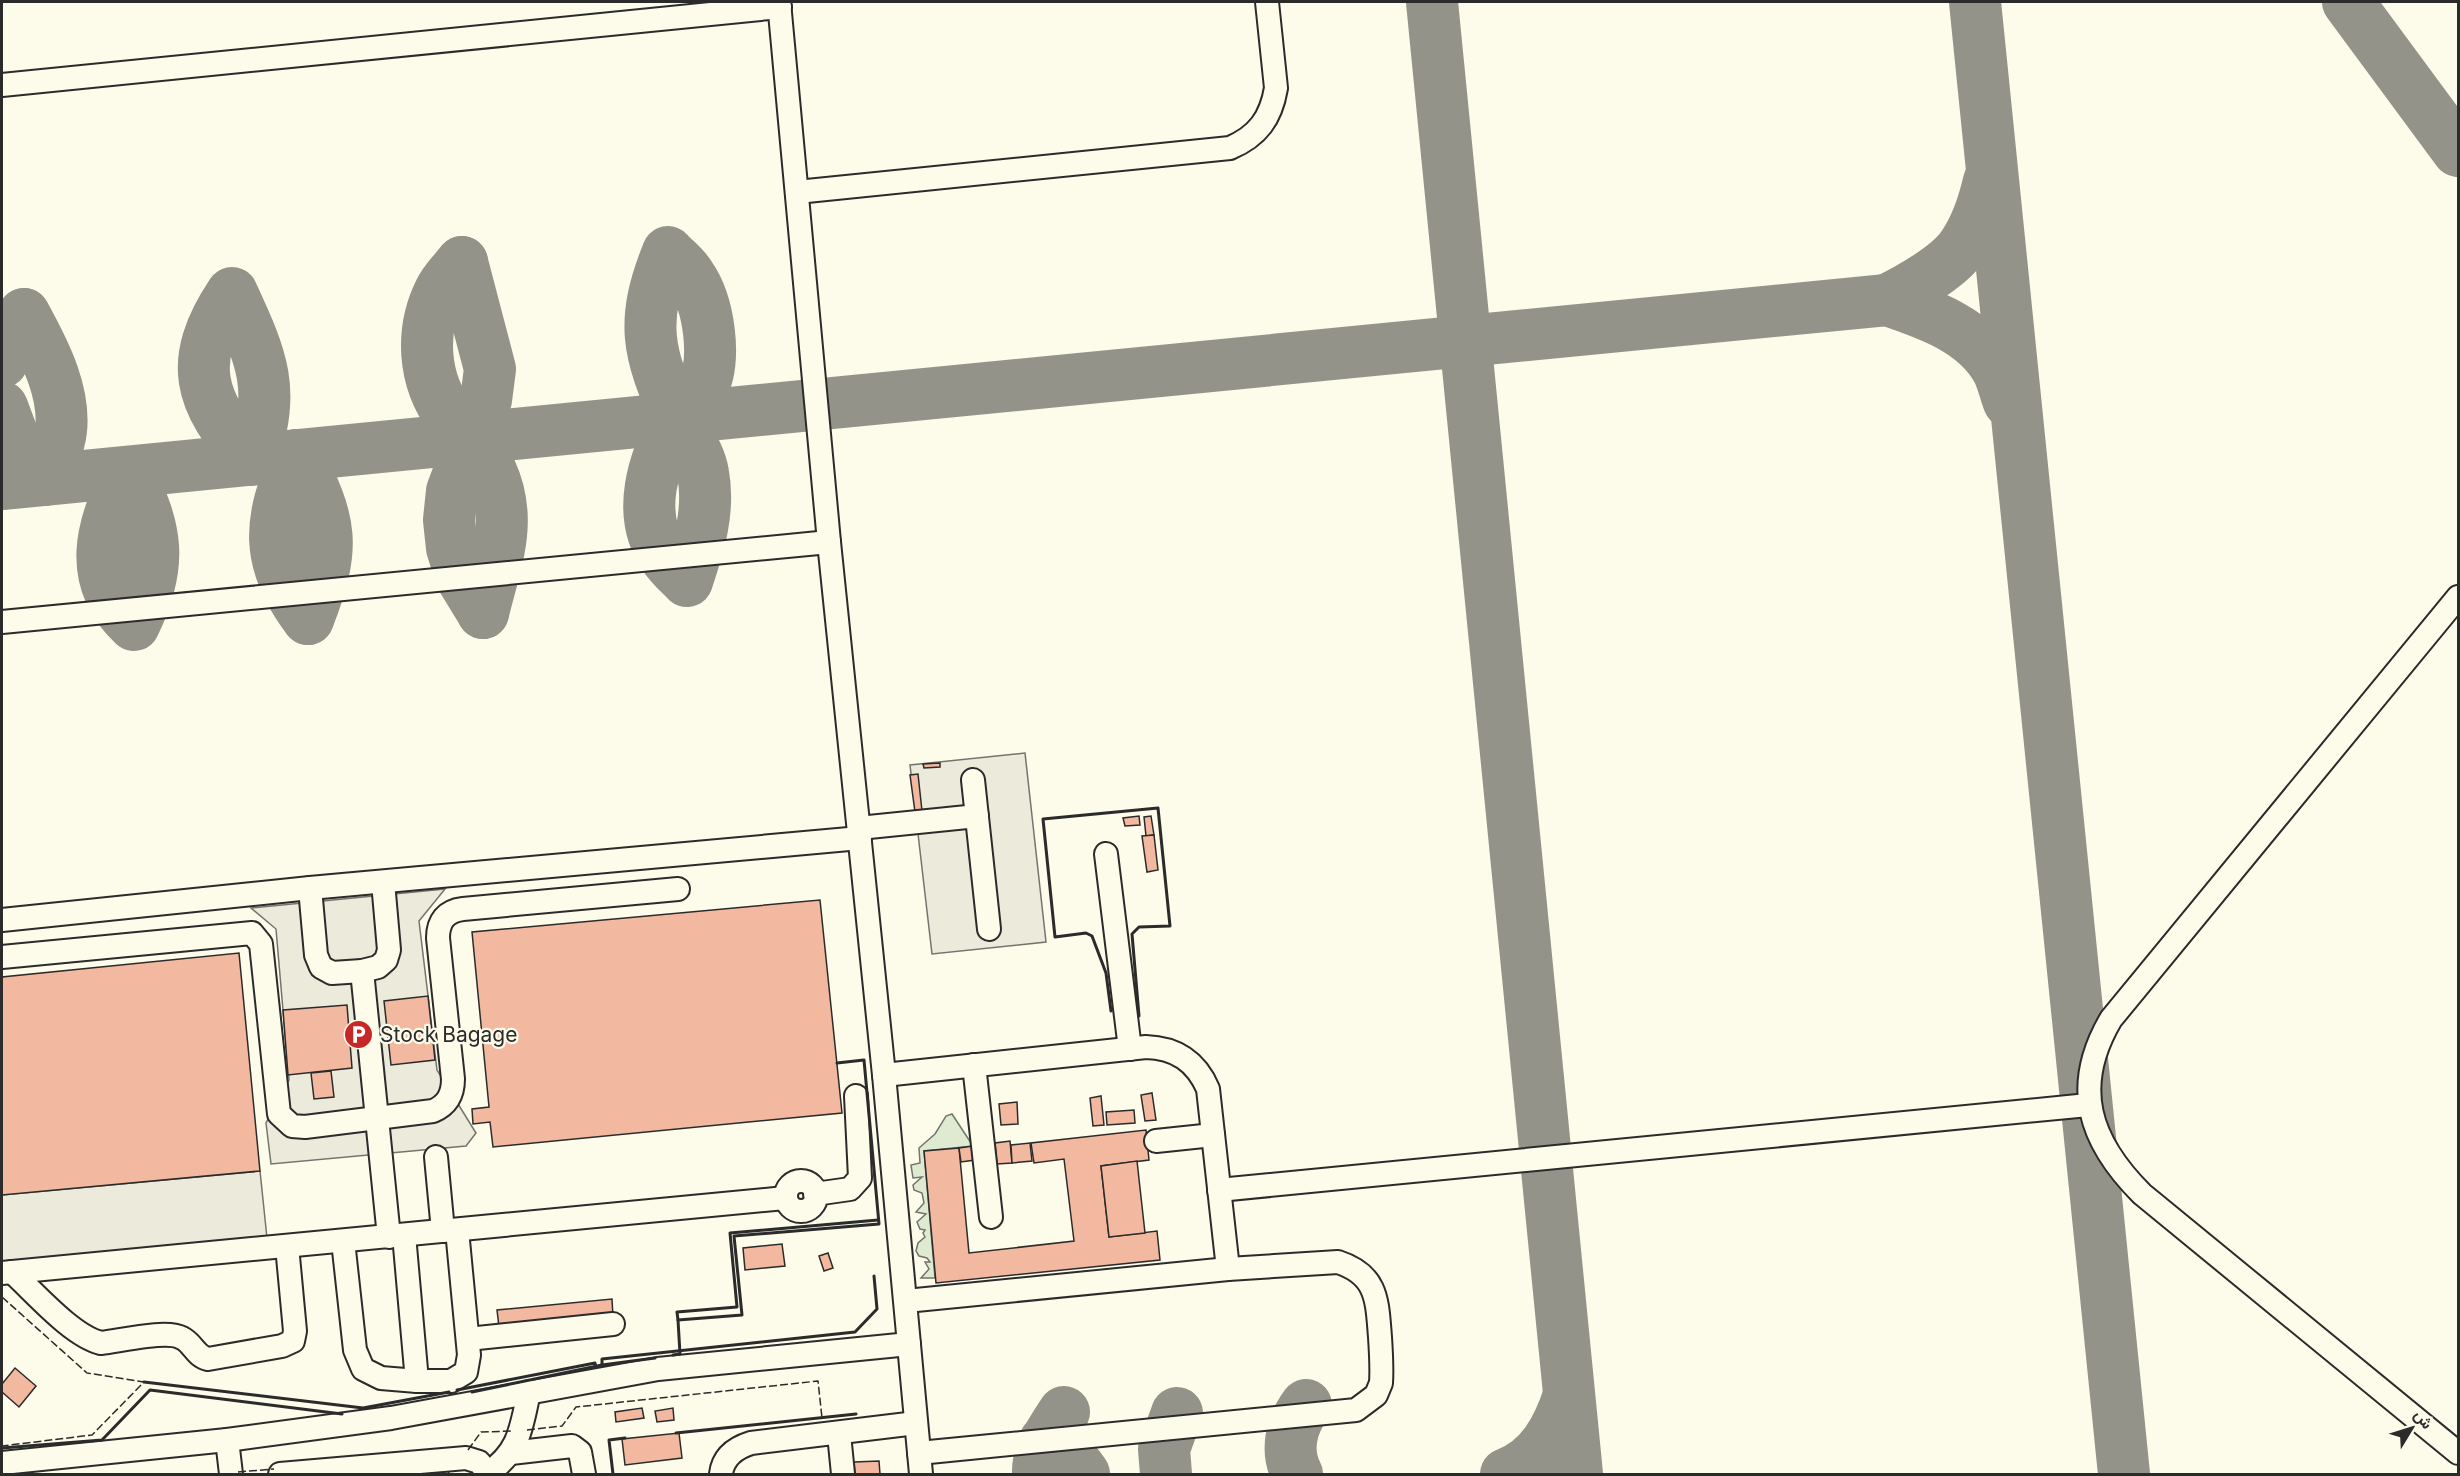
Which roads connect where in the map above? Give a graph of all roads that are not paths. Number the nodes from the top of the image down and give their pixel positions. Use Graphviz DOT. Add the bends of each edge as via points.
graph roads {
  1 [pos="1267,2"];
  2 [pos="780,4"];
  3 [pos="2,85"];
  4 [pos="797,192"];
  5 [pos="829,542"];
  6 [pos="2458,597"];
  7 [pos="2,622"];
  8 [pos="973,780"];
  9 [pos="977,816"];
  10 [pos="860,833"];
  11 [pos="1106,854"];
  12 [pos="383,882"];
  13 [pos="310,888"];
  14 [pos="678,889"];
  15 [pos="2,920"];
  16 [pos="989,929"];
  17 [pos="2,957"];
  18 [pos="362,971"];
  19 [pos="1130,1049"];
  20 [pos="974,1065"];
  21 [pos="884,1075"];
  22 [pos="856,1096"];
  23 [pos="2088,1105"];
  24 [pos="378,1118"];
  25 [pos="1213,1135"];
  26 [pos="1155,1141"];
  27 [pos="436,1156"];
  28 [pos="1219,1190"];
  29 [pos="991,1217"];
  30 [pos="450,1231"];
  31 [pos="397,1236"];
  32 [pos="344,1241"];
  33 [pos="287,1246"];
  34 [pos="1228,1269"];
  35 [pos="7,1273"];
  36 [pos="906,1301"];
  37 [pos="613,1324"];
  38 [pos="468,1339"];
  39 [pos="909,1344"];
  40 [pos="417,1381"];
  41 [pos="530,1392"];
  42 [pos="916,1423"];
  43 [pos="839,1434"];
  44 [pos="227,1440"];
  45 [pos="512,1453"];
  46 [pos="2458,1453"];
  47 [pos="2,1463"];
  48 [pos="920,1464"];
  49 [pos="231,1474"];
  50 [pos="280,1474"];
  51 [pos="488,1474"];
  52 [pos="584,1474"];
  53 [pos="721,1474"];
  54 [pos="843,1474"];
  1 -- 4 [label="lane" via="1274,101 1262,126 1230,148"];
  2 -- 3 [label="lane"];
  2 -- 4 [label="lane"];
  4 -- 5 [label="lane"];
  5 -- 7 [label="lane"];
  5 -- 10 [label="lane"];
  6 -- 23 [label="lane" via="2111,1019 2096,1048"];
  8 -- 9 [label="lane"];
  9 -- 10 [label="lane"];
  9 -- 16 [label="lane"];
  10 -- 12 [label="lane"];
  10 -- 21 [label="lane"];
  11 -- 19 [label="lane"];
  12 -- 13 [label="lane"];
  12 -- 18 [label="lane" via="388,955 378,968"];
  13 -- 15 [label="lane"];
  13 -- 18 [label="lane" via="316,955 321,967 332,973"];
  14 -- 24 [label="lane" via="463,909 447,915 441,921 438,938 453,1079 451,1095 433,1111"];
  17 -- 24 [label="lane" via="252,933 261,944 277,1108 282,1119 292,1126 305,1127"];
  18 -- 24 [label="lane"];
  19 -- 20 [label="lane"];
  19 -- 25 [label="lane" via="1172,1051 1195,1065 1208,1089"];
  20 -- 21 [label="lane"];
  20 -- 29 [label="lane"];
  21 -- 36 [label="lane"];
  22 -- 30 [label="lane" via="860,1178 849,1189 815,1194 812,1185 800,1181 789,1186 785,1198"];
  23 -- 28 [label="lane"];
  23 -- 46 [label="lane" via="2114,1163 2142,1194"];
  24 -- 31 [label="lane"];
  25 -- 26 [label="lane"];
  25 -- 28 [label="lane"];
  27 -- 30 [label="lane"];
  28 -- 34 [label="lane"];
  30 -- 31 [label="lane"];
  30 -- 38 [label="lane"];
  31 -- 32 [label="lane"];
  31 -- 40 [label="lane"];
  32 -- 33 [label="lane"];
  32 -- 40 [label="lane" via="357,1360 363,1369 381,1378"];
  33 -- 35 [label="lane"];
  33 -- 35 [label="lane" via="293,1341 208,1359 174,1335 93,1341"];
  34 -- 36 [label="lane"];
  34 -- 48 [label="lane" via="1338,1262 1365,1277 1377,1304 1382,1371 1376,1395 1350,1411"];
  36 -- 39 [label="lane"];
  37 -- 38 [label="lane"];
  38 -- 40 [label="lane" via="469,1364 459,1378"];
  39 -- 41 [label="lane" via="658,1369"];
  39 -- 42 [label="lane"];
  41 -- 44 [label="lane" via="391,1418"];
  41 -- 45 [label="lane"];
  42 -- 43 [label="lane"];
  42 -- 48 [label="lane"];
  43 -- 53 [label="lane" via="741,1446 725,1460"];
  43 -- 54 [label="lane"];
  44 -- 47 [label="lane"];
  44 -- 49 [label="lane"];
  45 -- 51 [label="lane"];
  45 -- 52 [label="lane" via="572,1446 580,1452"];
  50 -- 51 [label="lane" via="466,1458 478,1462"];
}
